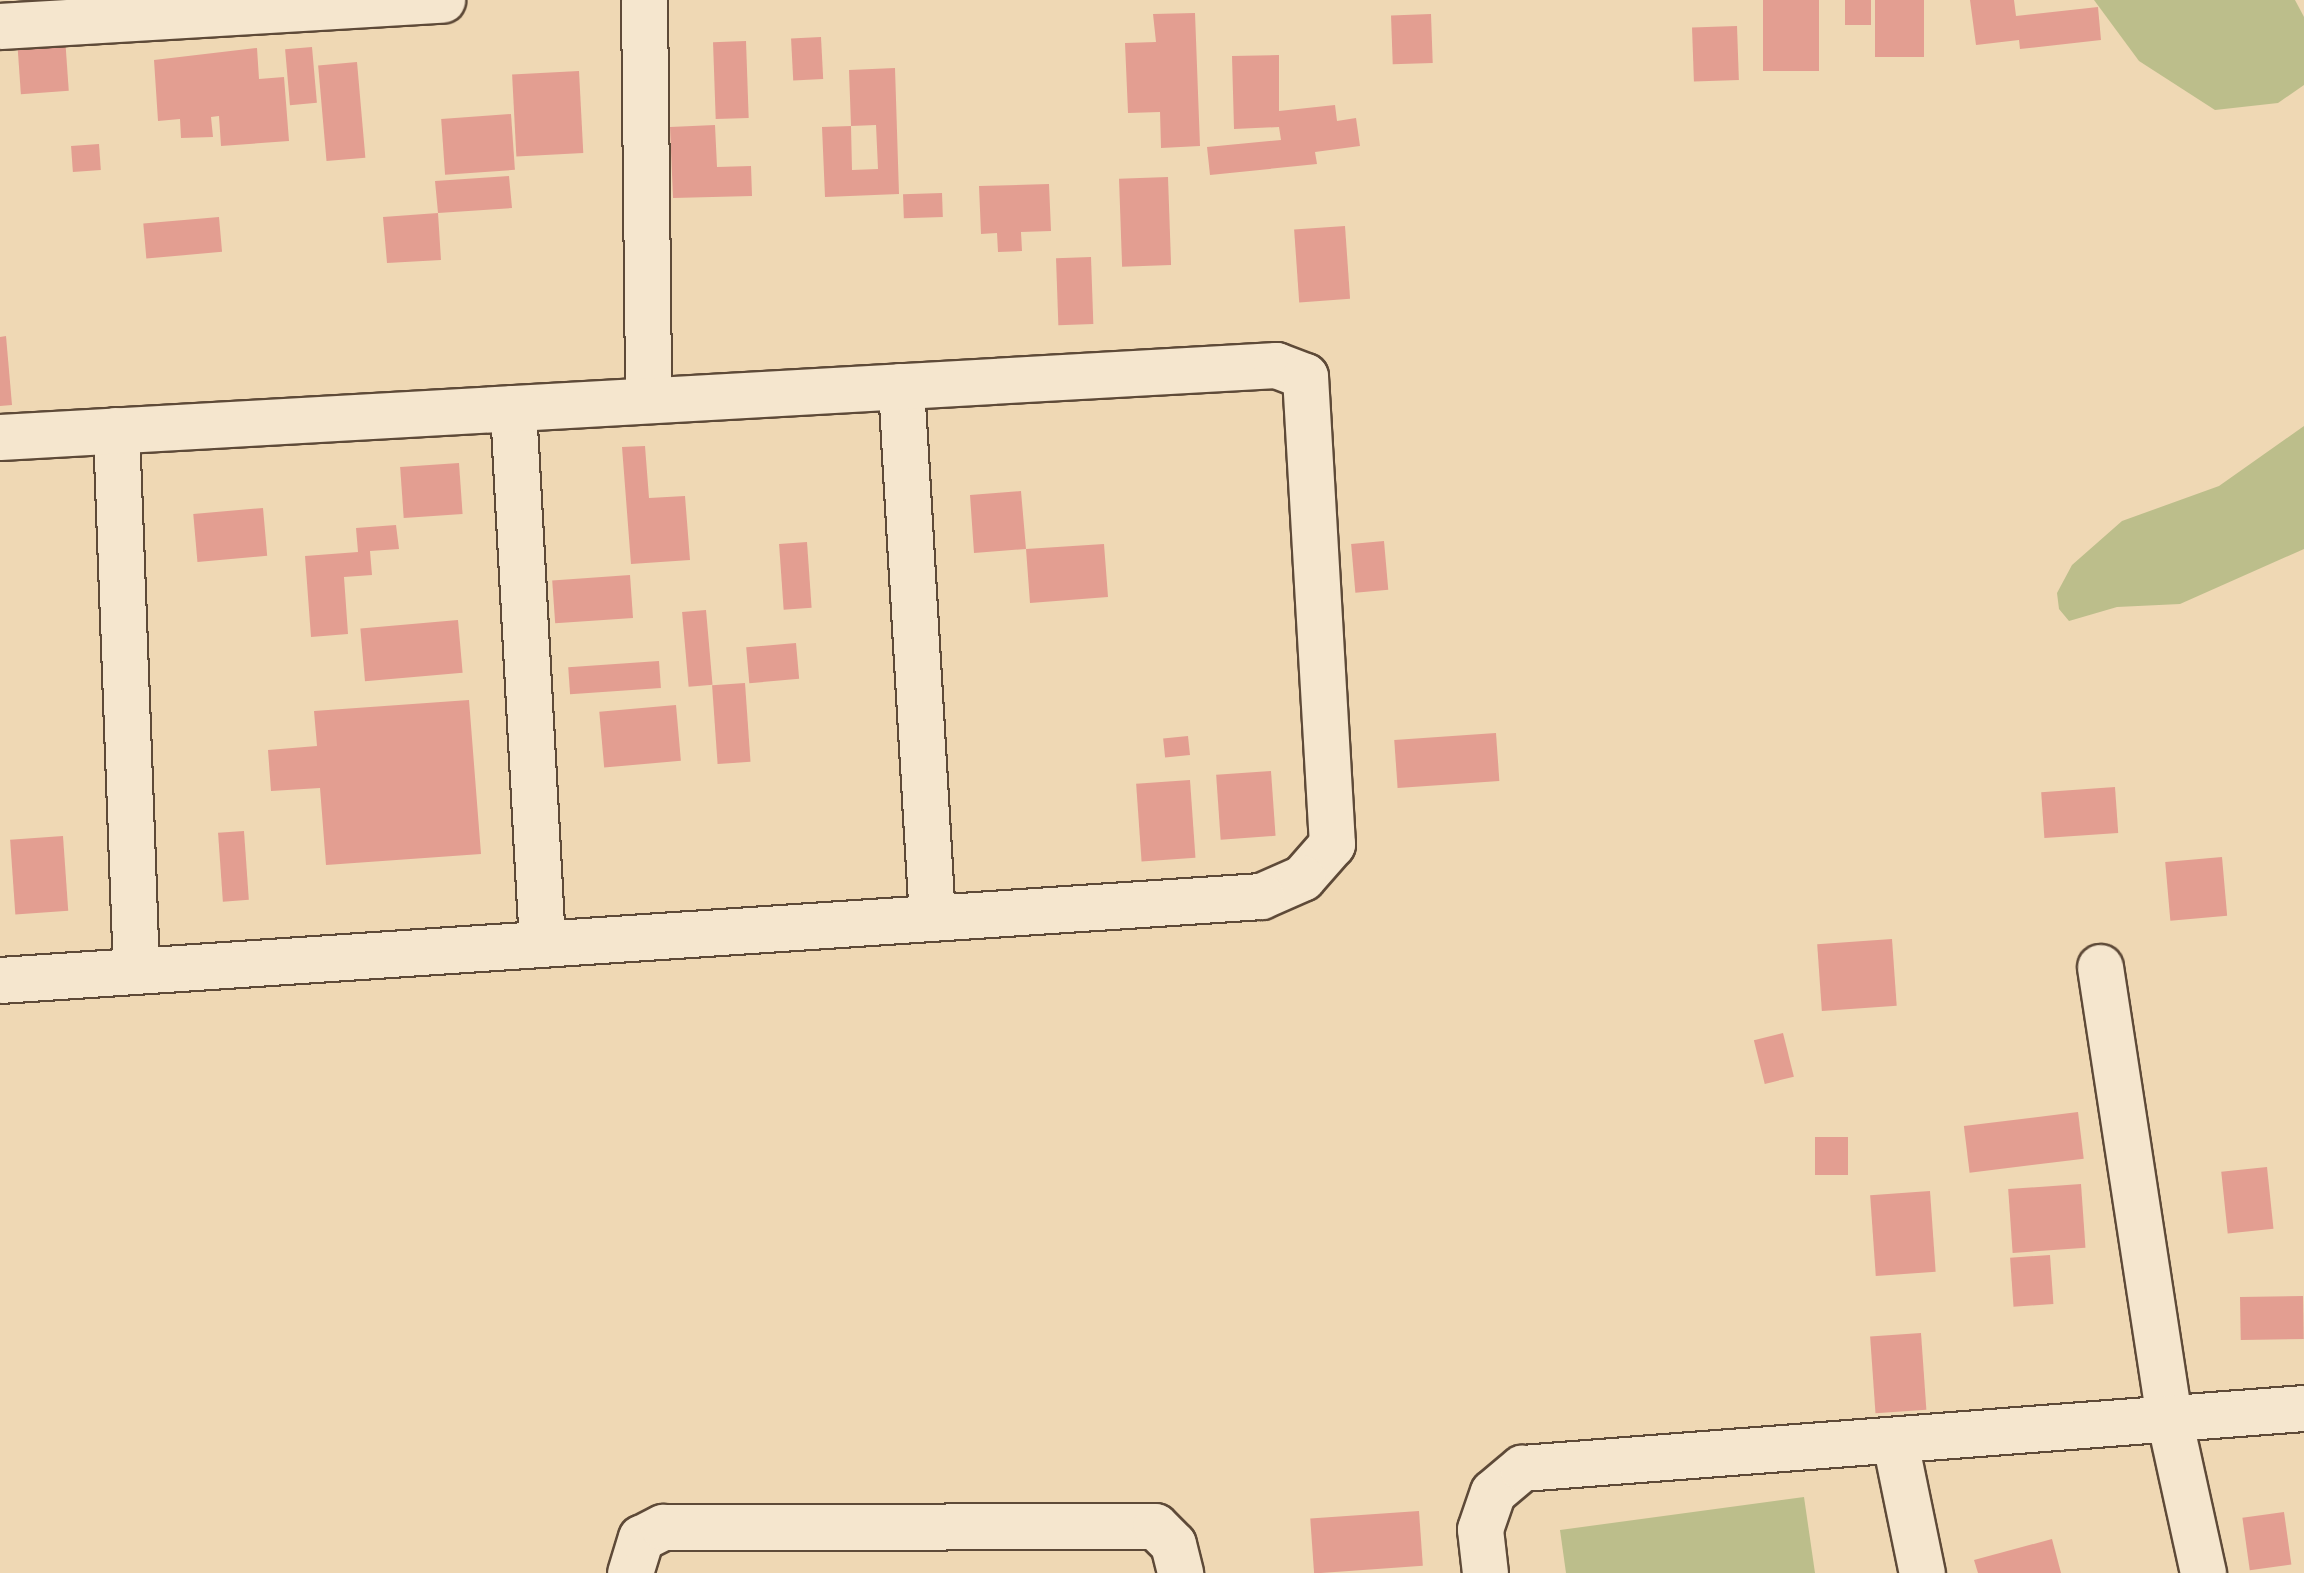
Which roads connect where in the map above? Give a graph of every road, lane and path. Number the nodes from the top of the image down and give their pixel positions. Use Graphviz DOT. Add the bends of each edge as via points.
graph roads {
  1 [pos="442,0"];
  2 [pos="644,0"];
  3 [pos="0,26"];
  4 [pos="901,386"];
  5 [pos="648,400"];
  6 [pos="514,408"];
  7 [pos="116,430"];
  8 [pos="0,437"];
  9 [pos="932,918"];
  10 [pos="542,944"];
  11 [pos="2100,967"];
  12 [pos="136,970"];
  13 [pos="0,980"];
  14 [pos="2304,1408"];
  15 [pos="2169,1418"];
  16 [pos="1896,1442"];
  17 [pos="630,1573"];
  18 [pos="1180,1573"];
  19 [pos="1485,1573"];
  20 [pos="1922,1573"];
  21 [pos="2203,1573"];
  1 -- 3 [label="street"];
  2 -- 5 [label="street"];
  4 -- 5 [label="street"];
  4 -- 9 [label="street"];
  4 -- 9 [label="street" via="1276,365 1305,376 1332,844 1302,878 1261,896"];
  5 -- 6 [label="street"];
  6 -- 7 [label="street"];
  6 -- 10 [label="street"];
  7 -- 8 [label="street"];
  7 -- 12 [label="street"];
  9 -- 10 [label="street"];
  10 -- 12 [label="street"];
  11 -- 15 [label="street"];
  12 -- 13 [label="street"];
  14 -- 15 [label="street"];
  15 -- 16 [label="street"];
  15 -- 21 [label="street"];
  16 -- 19 [label="street" via="1522,1468 1494,1492 1480,1529"];
  16 -- 20 [label="street"];
  17 -- 18 [label="street" via="642,1538 663,1527 1154,1526 1173,1544"];
}
